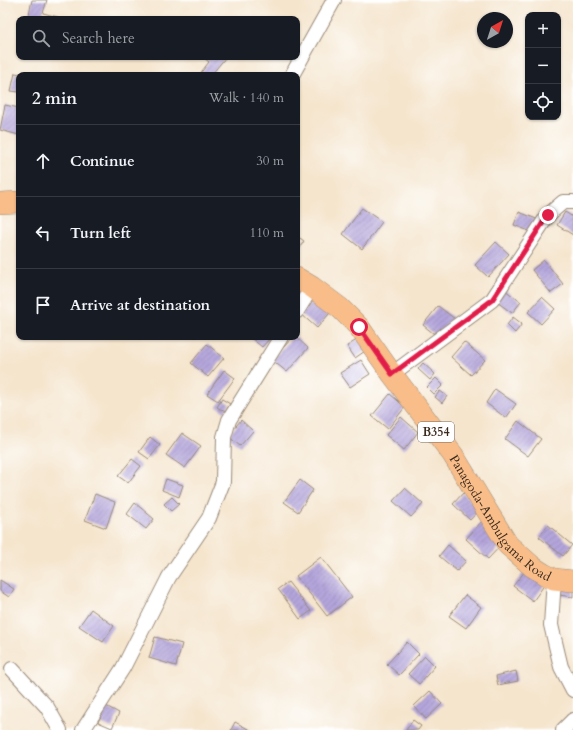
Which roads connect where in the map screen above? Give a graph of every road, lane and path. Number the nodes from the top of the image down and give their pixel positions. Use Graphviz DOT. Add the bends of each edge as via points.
graph roads {
  1 [pos="334,0"];
  2 [pos="294,72"];
  3 [pos="16,202"];
  4 [pos="573,202"];
  5 [pos="0,203"];
  6 [pos="304,282"];
  7 [pos="300,299"];
  8 [pos="279,340"];
  9 [pos="392,374"];
  10 [pos="564,580"];
  11 [pos="12,669"];
  12 [pos="573,690"];
  13 [pos="573,720"];
  14 [pos="60,730"];
  15 [pos="84,730"];
  16 [pos="563,730"];
  1 -- 2 [label="street"];
  3 -- 5 [label="main road"];
  4 -- 9 [label="street" via="563,202 548,215 492,300"];
  6 -- 7 [label="street"];
  6 -- 9 [label="main road, Panagoda-Ambulgama Road / B354" via="340,308 359,327"];
  8 -- 15 [label="street" via="230,420 224,437 223,482 209,518 168,577 123,668"];
  9 -- 10 [label="main road, Panagoda-Ambulgama Road / B354" via="453,455 508,545 533,567"];
  10 -- 12 [label="street" via="551,625 561,668"];
  11 -- 14 [label="street" via="47,707"];
  13 -- 16 [label="street"];
}
